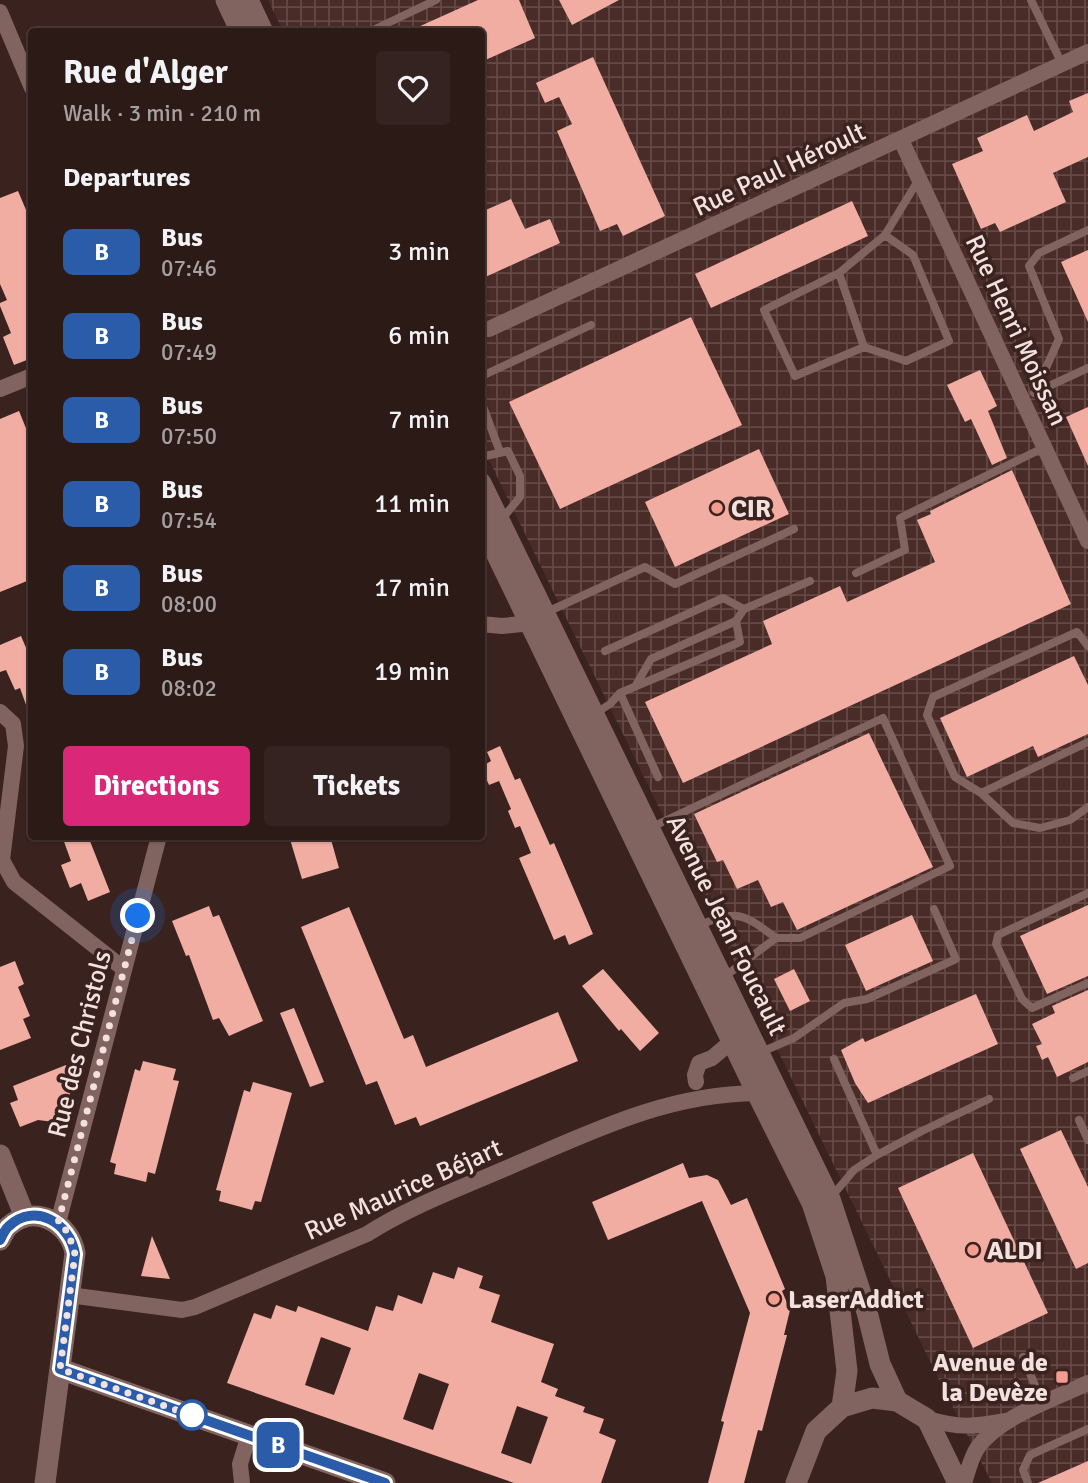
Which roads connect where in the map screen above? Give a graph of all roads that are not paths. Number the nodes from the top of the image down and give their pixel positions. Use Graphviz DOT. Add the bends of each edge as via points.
graph roads {
  1 [pos="226,0"];
  2 [pos="248,0"];
  3 [pos="436,0"];
  4 [pos="1031,0"];
  5 [pos="0,12"];
  6 [pos="239,28"];
  7 [pos="261,28"];
  8 [pos="377,28"];
  9 [pos="1088,52"];
  10 [pos="1062,64"];
  11 [pos="28,78"];
  12 [pos="901,140"];
  13 [pos="919,179"];
  14 [pos="1088,230"];
  15 [pos="885,235"];
  16 [pos="839,273"];
  17 [pos="591,325"];
  18 [pos="485,332"];
  19 [pos="864,347"];
  20 [pos="1088,368"];
  21 [pos="485,375"];
  22 [pos="28,378"];
  23 [pos="0,388"];
  24 [pos="1029,395"];
  25 [pos="485,412"];
  26 [pos="1045,447"];
  27 [pos="500,452"];
  28 [pos="485,456"];
  29 [pos="485,499"];
  30 [pos="1082,513"];
  31 [pos="491,522"];
  32 [pos="794,529"];
  33 [pos="1088,541"];
  34 [pos="856,573"];
  35 [pos="810,581"];
  36 [pos="744,609"];
  37 [pos="538,618"];
  38 [pos="736,621"];
  39 [pos="485,624"];
  40 [pos="1088,646"];
  41 [pos="605,651"];
  42 [pos="636,686"];
  43 [pos="620,693"];
  44 [pos="0,712"];
  45 [pos="593,715"];
  46 [pos="1088,742"];
  47 [pos="659,777"];
  48 [pos="981,793"];
  49 [pos="1088,807"];
  50 [pos="648,829"];
  51 [pos="158,840"];
  52 [pos="1088,892"];
  53 [pos="934,909"];
  54 [pos="696,926"];
  55 [pos="776,938"];
  56 [pos="124,969"];
  57 [pos="722,979"];
  58 [pos="1088,983"];
  59 [pos="732,1041"];
  60 [pos="758,1054"];
  61 [pos="834,1059"];
  62 [pos="1088,1071"];
  63 [pos="1073,1078"];
  64 [pos="696,1082"];
  65 [pos="757,1093"];
  66 [pos="989,1099"];
  67 [pos="1079,1120"];
  68 [pos="1088,1140"];
  69 [pos="0,1155"];
  70 [pos="877,1155"];
  71 [pos="830,1199"];
  72 [pos="25,1217"];
  73 [pos="58,1223"];
  74 [pos="0,1240"];
  75 [pos="69,1295"];
  76 [pos="1023,1357"];
  77 [pos="60,1369"];
  78 [pos="1088,1383"];
  79 [pos="897,1401"];
  80 [pos="1043,1404"];
  81 [pos="842,1407"];
  82 [pos="927,1419"];
  83 [pos="1008,1421"];
  84 [pos="1088,1429"];
  85 [pos="249,1435"];
  86 [pos="45,1483"];
  87 [pos="242,1483"];
  88 [pos="385,1483"];
  89 [pos="796,1483"];
  90 [pos="958,1483"];
  91 [pos="964,1483"];
  92 [pos="1028,1483"];
  1 -- 6 [label="main road"];
  2 -- 7 [label="main road"];
  3 -- 8 [label="lane"];
  4 -- 10 [label="lane"];
  5 -- 11 [label="street"];
  9 -- 10 [label="street, Rue Paul Héroult"];
  10 -- 12 [label="street, Rue Paul Héroult"];
  12 -- 13 [label="street, Rue Henri Moissan"];
  12 -- 18 [label="street, Rue Paul Héroult"];
  13 -- 15 [label="lane"];
  13 -- 24 [label="street, Rue Henri Moissan"];
  14 -- 24 [label="lane" via="1039,253 1029,266 1059,339"];
  15 -- 16 [label="lane"];
  15 -- 19 [label="lane" via="913,255 949,341 905,360"];
  16 -- 19 [label="lane"];
  16 -- 19 [label="lane" via="764,310 794,376"];
  17 -- 21 [label="lane"];
  20 -- 24 [label="lane"];
  22 -- 23 [label="street"];
  24 -- 26 [label="street, Rue Henri Moissan"];
  25 -- 27 [label="lane"];
  26 -- 30 [label="street, Rue Henri Moissan"];
  26 -- 34 [label="lane" via="900,518 905,550"];
  27 -- 28 [label="lane"];
  27 -- 31 [label="lane" via="508,451 520,476 520,497"];
  29 -- 31 [label="main road, Avenue Jean Foucault"];
  30 -- 33 [label="street, Rue Henri Moissan"];
  31 -- 37 [label="main road, Avenue Jean Foucault"];
  32 -- 37 [label="lane" via="675,584 645,567"];
  35 -- 36 [label="lane"];
  36 -- 38 [label="lane"];
  36 -- 41 [label="lane" via="723,598"];
  37 -- 39 [label="street" via="502,626"];
  37 -- 45 [label="main road, Avenue Jean Foucault"];
  37 -- 59 [label="main road, Avenue Jean Foucault"];
  38 -- 42 [label="lane" via="651,659"];
  38 -- 42 [label="lane" via="740,642"];
  40 -- 48 [label="lane" via="1077,632 933,697 927,715 956,777"];
  42 -- 43 [label="lane"];
  43 -- 45 [label="lane"];
  43 -- 47 [label="lane"];
  44 -- 56 [label="street" via="13,724 16,746 2,860 6,871"];
  45 -- 50 [label="main road, Avenue Jean Foucault"];
  46 -- 48 [label="lane"];
  48 -- 49 [label="lane" via="1013,823 1040,828 1070,820"];
  50 -- 54 [label="main road, Avenue Jean Foucault"];
  50 -- 55 [label="lane" via="883,718 950,866 800,938"];
  51 -- 56 [label="street, Rue des Christols"];
  52 -- 58 [label="lane" via="998,935 996,944 1022,999 1032,1008"];
  53 -- 60 [label="lane" via="956,959 867,999 844,1003 794,1038"];
  54 -- 55 [label="lane" via="726,915 750,918"];
  54 -- 57 [label="main road, Avenue Jean Foucault"];
  55 -- 57 [label="lane"];
  56 -- 73 [label="street, Rue des Christols"];
  57 -- 60 [label="main road, Avenue Jean Foucault"];
  59 -- 64 [label="street" via="699,1063"];
  59 -- 65 [label="main road, Avenue Jean Foucault"];
  60 -- 71 [label="main road, Avenue Jean Foucault"];
  61 -- 70 [label="lane"];
  62 -- 63 [label="lane"];
  65 -- 75 [label="street, Rue Maurice Béjart" via="705,1096 646,1110 195,1307 182,1310"];
  65 -- 81 [label="main road, Avenue Jean Foucault" via="812,1203 836,1276 847,1371"];
  66 -- 70 [label="lane"];
  67 -- 68 [label="lane"];
  69 -- 72 [label="main road"];
  70 -- 71 [label="lane" via="854,1170"];
  71 -- 79 [label="main road, Avenue Jean Foucault" via="880,1364"];
  72 -- 73 [label="main road" via="43,1216"];
  72 -- 74 [label="main road" via="8,1226"];
  73 -- 75 [label="main road" via="68,1232 75,1254"];
  75 -- 77 [label="main road"];
  76 -- 80 [label="lane"];
  77 -- 85 [label="main road"];
  77 -- 86 [label="main road"];
  78 -- 80 [label="street"];
  79 -- 81 [label="main road" via="872,1398"];
  79 -- 82 [label="main road"];
  80 -- 83 [label="street"];
  81 -- 89 [label="main road" via="816,1431"];
  82 -- 83 [label="street" via="971,1427"];
  82 -- 90 [label="main road"];
  83 -- 91 [label="street" via="979,1445"];
  84 -- 92 [label="lane" via="1030,1455 1023,1470"];
  85 -- 87 [label="street" via="240,1464"];
  85 -- 88 [label="main road"];
}
